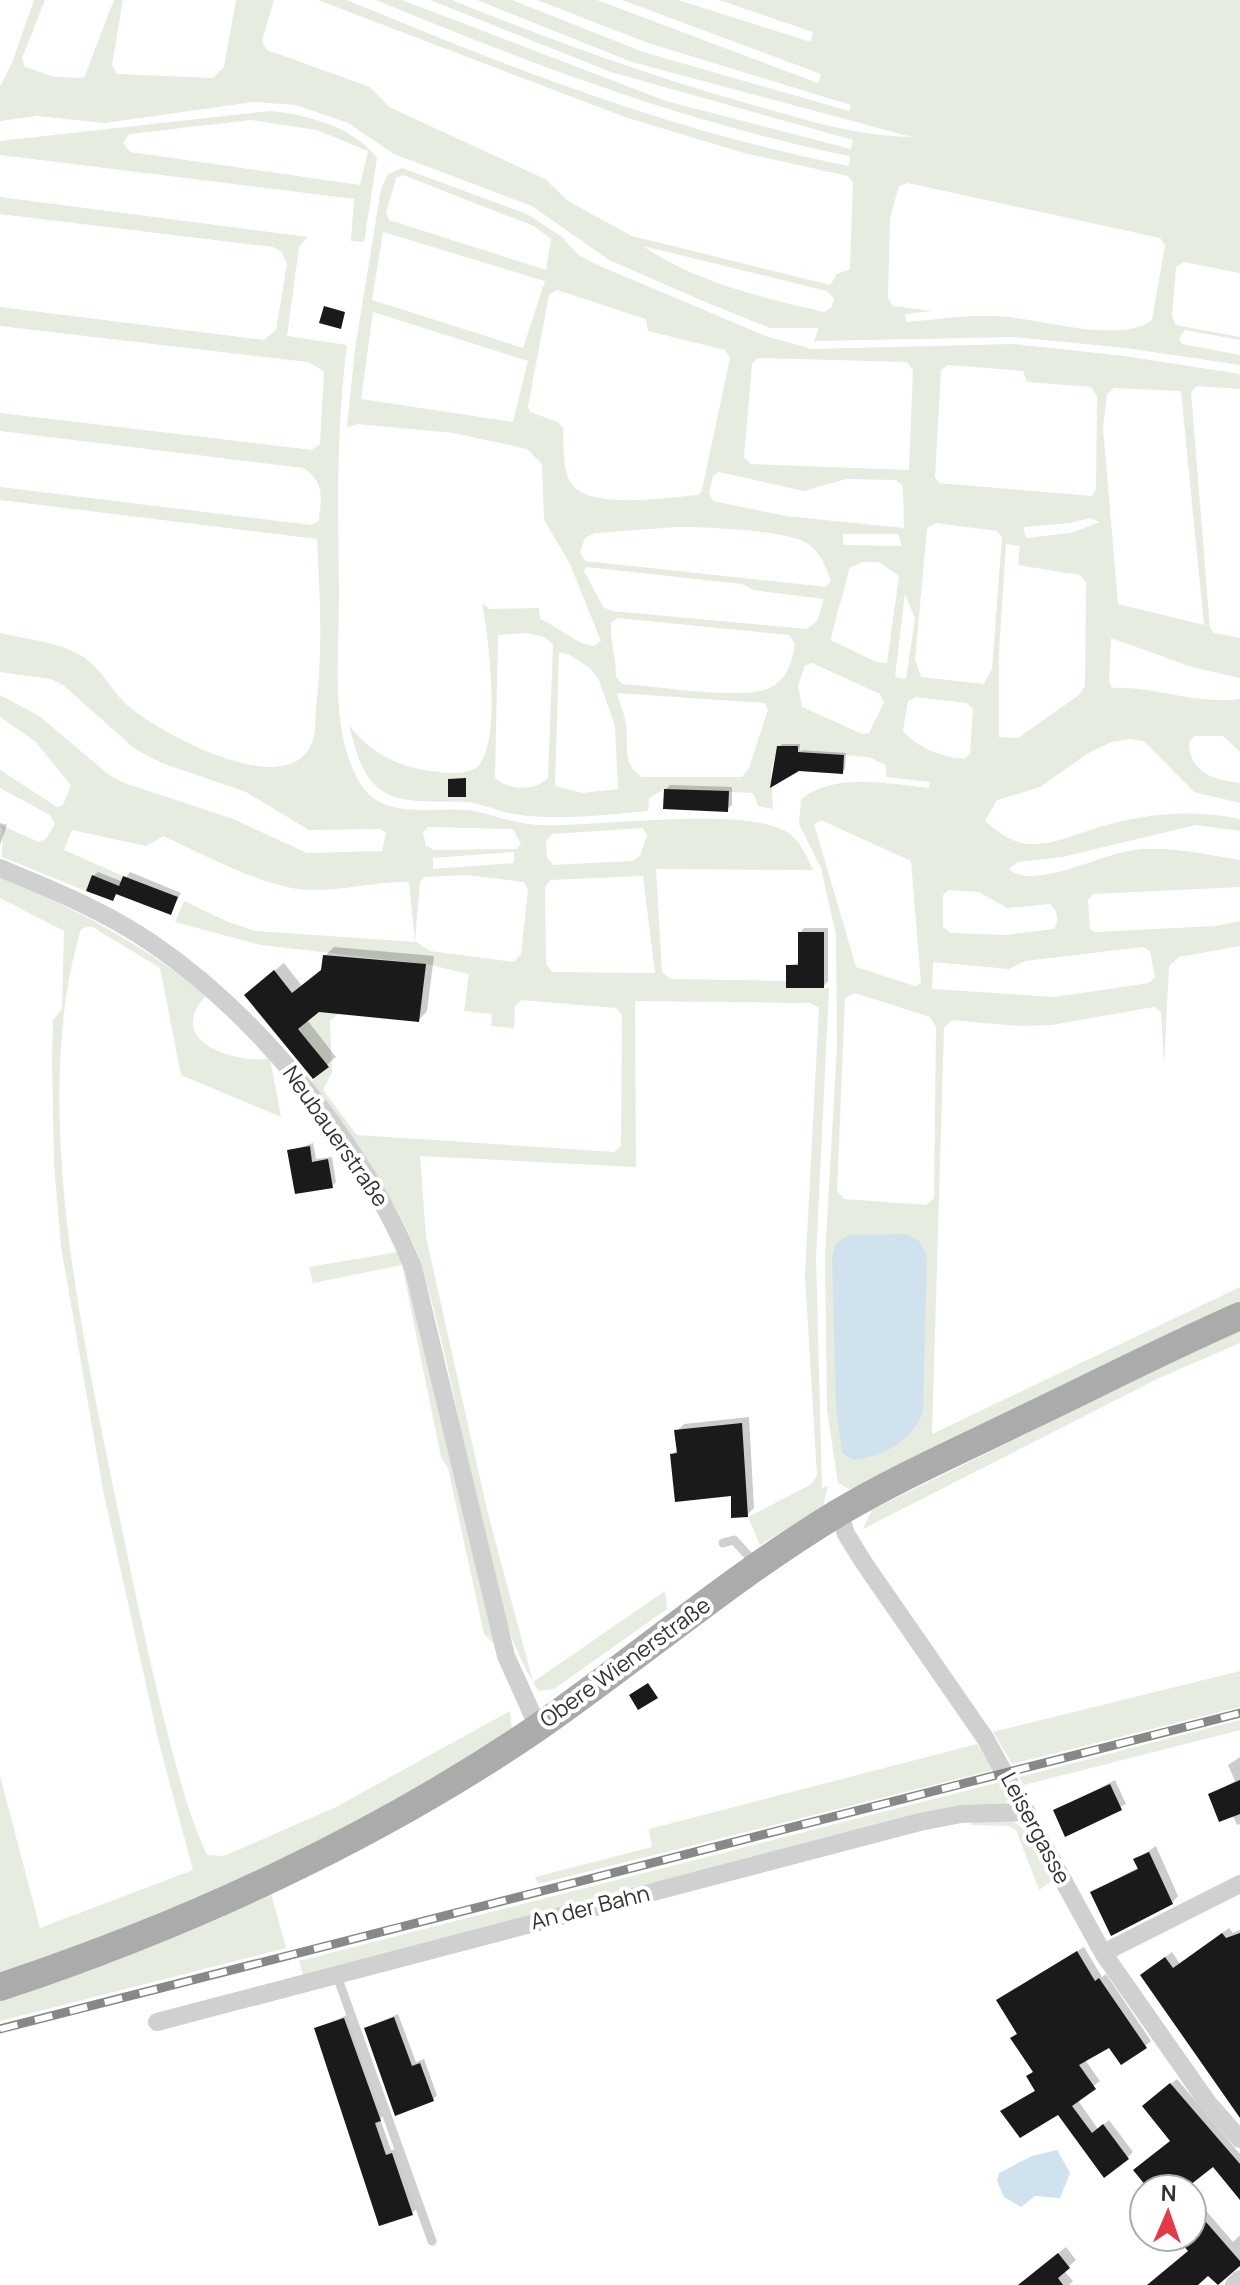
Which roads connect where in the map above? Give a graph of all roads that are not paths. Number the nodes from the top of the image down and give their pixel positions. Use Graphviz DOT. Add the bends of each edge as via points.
graph roads {
  1 [pos="0,868"];
  2 [pos="1240,1316"];
  3 [pos="839,1512"];
  4 [pos="723,1543"];
  5 [pos="757,1566"];
  6 [pos="538,1727"];
  7 [pos="1027,1812"];
  8 [pos="1240,1884"];
  9 [pos="1103,1953"];
  10 [pos="337,1976"];
  11 [pos="0,1987"];
  12 [pos="157,2022"];
  13 [pos="1240,2139"];
  14 [pos="432,2241"];
  15 [pos="1240,2279"];
  16 [pos="1234,2285"];
  1 -- 6 [label="street, Neubauerstraße" via="87,905 152,943 213,989 278,1055 367,1175 393,1218 413,1267 506,1656"];
  2 -- 3 [label="main road, Obere Wienerstraße"];
  3 -- 5 [label="main road, Obere Wienerstraße"];
  3 -- 7 [label="street, Leisergasse" via="864,1563 985,1738"];
  4 -- 5 [label="lane" via="734,1540"];
  5 -- 6 [label="main road, Obere Wienerstraße"];
  6 -- 11 [label="main road, Obere Wienerstraße" via="416,1802 264,1881"];
  7 -- 9 [label="street, Leisergasse"];
  7 -- 10 [label="street, An der Bahn" via="961,1814 920,1822"];
  8 -- 9 [label="street"];
  9 -- 13 [label="street, Leisergasse" via="1208,2103"];
  10 -- 12 [label="street, An der Bahn"];
  10 -- 14 [label="lane"];
  15 -- 16 [label="street"];
}
